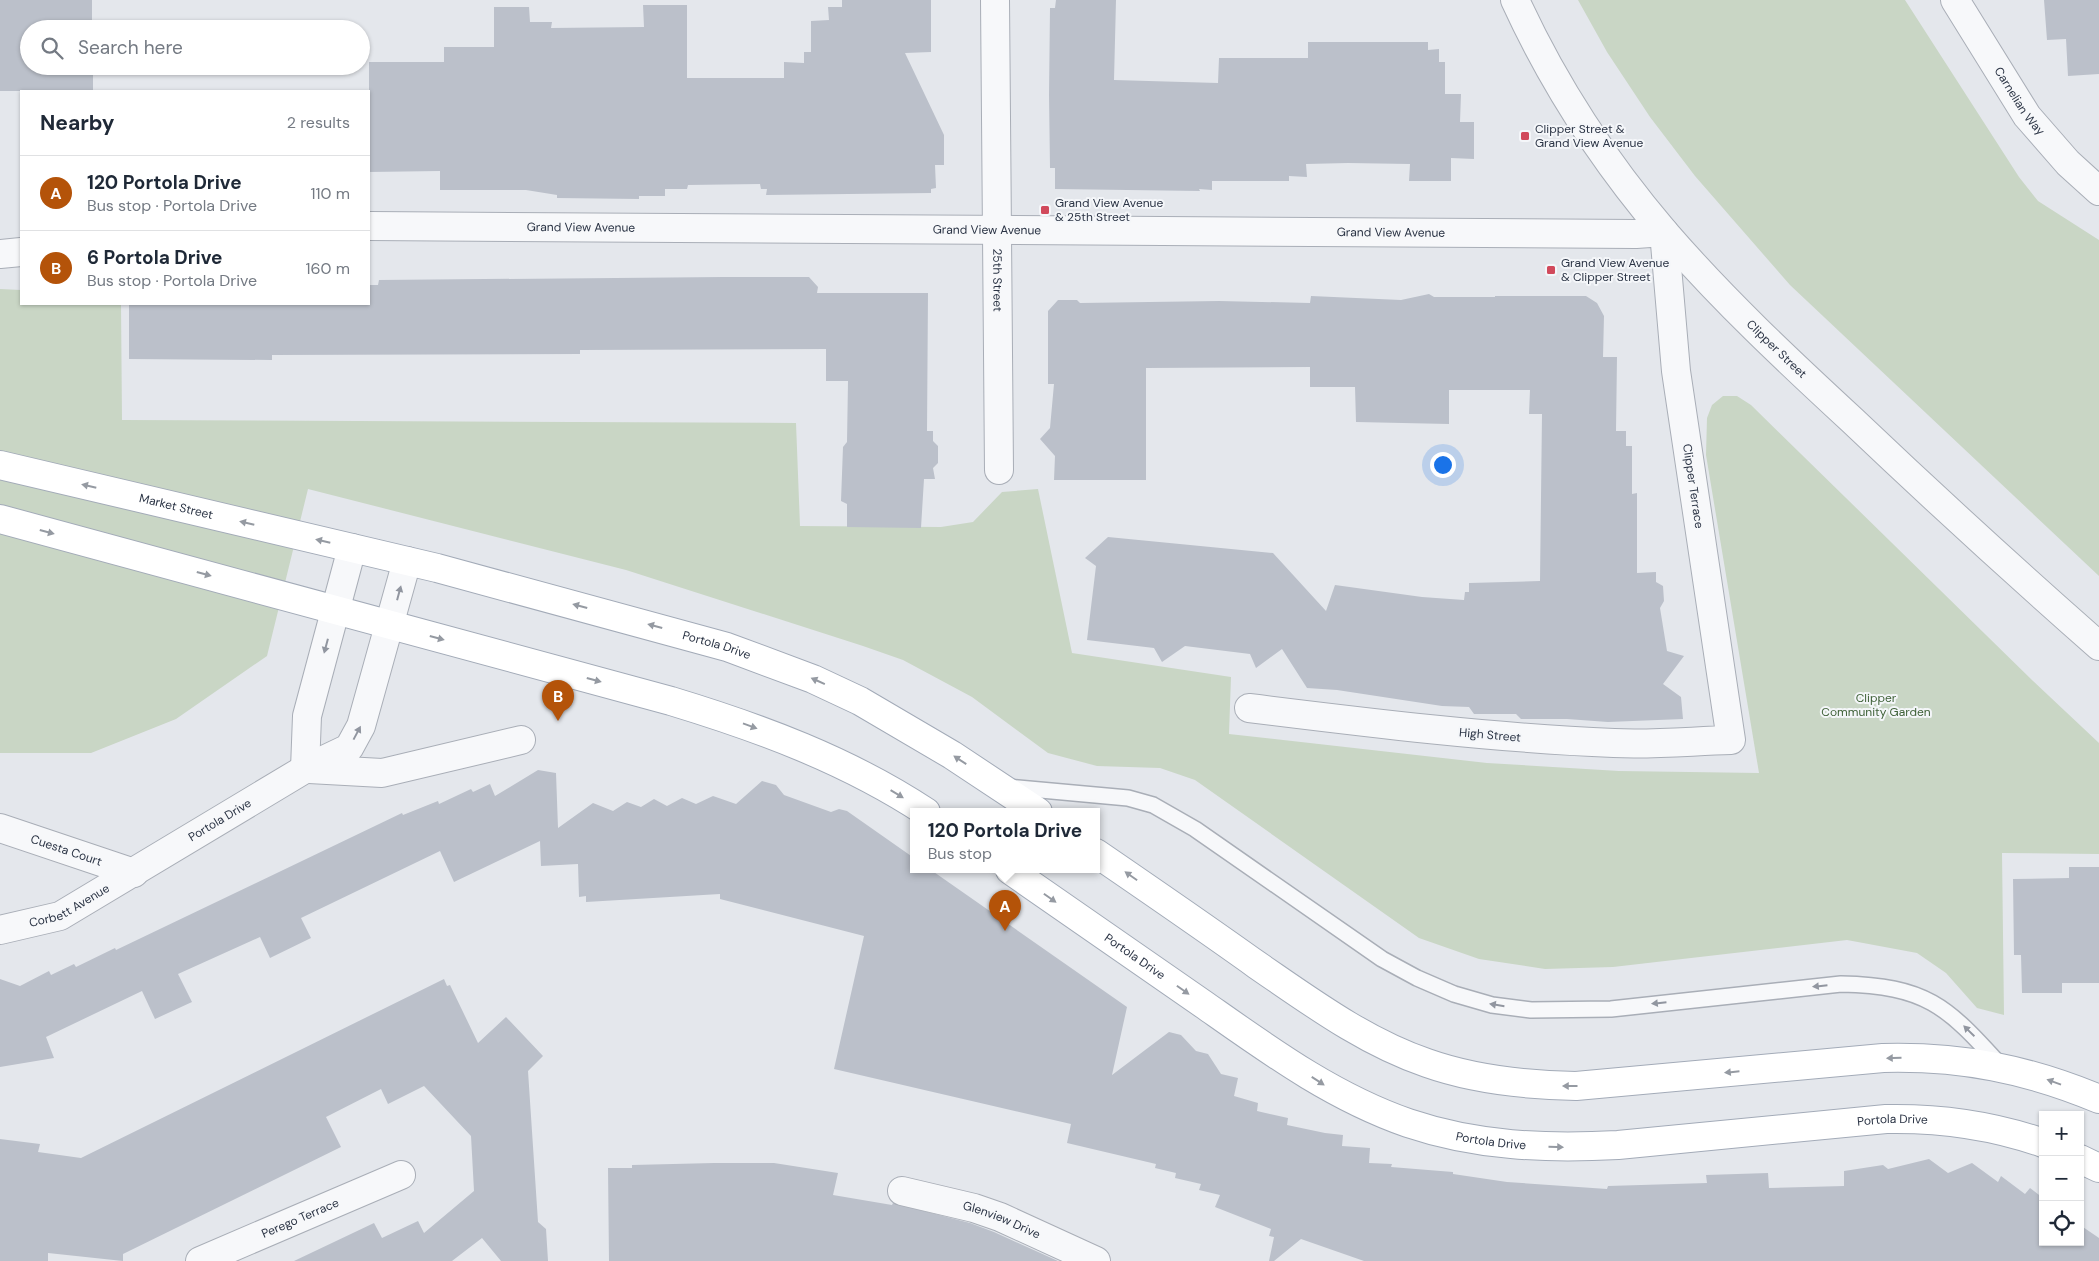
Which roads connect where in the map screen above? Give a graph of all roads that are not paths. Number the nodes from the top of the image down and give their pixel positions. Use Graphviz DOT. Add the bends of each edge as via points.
graph roads {
  1 [pos="996,0"];
  2 [pos="1515,0"];
  3 [pos="1955,0"];
  4 [pos="2099,191"];
  5 [pos="370,226"];
  6 [pos="997,229"];
  7 [pos="1664,232"];
  8 [pos="20,252"];
  9 [pos="0,254"];
  10 [pos="0,465"];
  11 [pos="999,470"];
  12 [pos="0,519"];
  13 [pos="352,548"];
  14 [pos="408,561"];
  15 [pos="335,610"];
  16 [pos="390,625"];
  17 [pos="2099,646"];
  18 [pos="1249,708"];
  19 [pos="520,740"];
  20 [pos="1731,740"];
  21 [pos="305,769"];
  22 [pos="1001,786"];
  23 [pos="919,808"];
  24 [pos="1032,808"];
  25 [pos="0,828"];
  26 [pos="1100,856"];
  27 [pos="134,873"];
  28 [pos="1014,873"];
  29 [pos="0,930"];
  30 [pos="2002,1067"];
  31 [pos="2099,1100"];
  32 [pos="2039,1142"];
  33 [pos="2084,1161"];
  34 [pos="2099,1168"];
  35 [pos="401,1175"];
  36 [pos="902,1191"];
  37 [pos="200,1261"];
  38 [pos="1096,1261"];
  1 -- 6 [label="street, 25th Street"];
  2 -- 7 [label="street, Clipper Street" via="1530,33 1573,105 1619,175"];
  3 -- 4 [label="street, Carnelian Way" via="2027,116 2068,163"];
  5 -- 6 [label="street, Grand View Avenue"];
  6 -- 7 [label="street, Grand View Avenue"];
  6 -- 11 [label="street, 25th Street"];
  7 -- 17 [label="street, Clipper Street" via="1758,332 1986,547"];
  7 -- 20 [label="street, Clipper Terrace" via="1676,371"];
  8 -- 9 [label="street"];
  13 -- 10 [label="main road, Market Street, one-way"];
  12 -- 15 [label="main road, one-way"];
  13 -- 14 [label="main road, Portola Drive"];
  13 -- 15 [label="street"];
  16 -- 14 [label="street, Portola Drive, one-way"];
  22 -- 14 [label="main road, Portola Drive, one-way" via="860,700 768,662 688,636"];
  15 -- 16 [label="main road"];
  15 -- 21 [label="street, one-way" via="307,716"];
  21 -- 16 [label="street, Portola Drive, one-way" via="349,748 361,726"];
  16 -- 23 [label="main road, one-way" via="748,725 832,759"];
  18 -- 20 [label="street, High Street" via="1523,738 1616,743"];
  19 -- 21 [label="street" via="382,773"];
  21 -- 27 [label="street, Portola Drive"];
  22 -- 24 [label="main road, Portola Drive"];
  30 -- 22 [label="lane, Portola Drive, one-way" via="1954,1016 1930,1000 1903,990 1872,985 1841,984 1611,1008 1531,1010 1492,1005 1454,994 1382,959 1195,829 1153,805 1128,798"];
  25 -- 27 [label="street, Cuesta Court"];
  30 -- 26 [label="main road, one-way" via="1923,1057 1883,1058 1576,1086 1538,1085 1464,1074 1392,1050 1360,1033"];
  27 -- 29 [label="street, Corbett Avenue" via="60,916"];
  28 -- 32 [label="main road, Portola Drive, one-way" via="1328,1088 1392,1117 1449,1134 1526,1146 1618,1146 1921,1118 1990,1127"];
  31 -- 30 [label="main road, one-way"];
  33 -- 34 [label="main road"];
  35 -- 37 [label="street, Perego Terrace"];
  36 -- 38 [label="street, Glenview Drive" via="1000,1217"];
}
